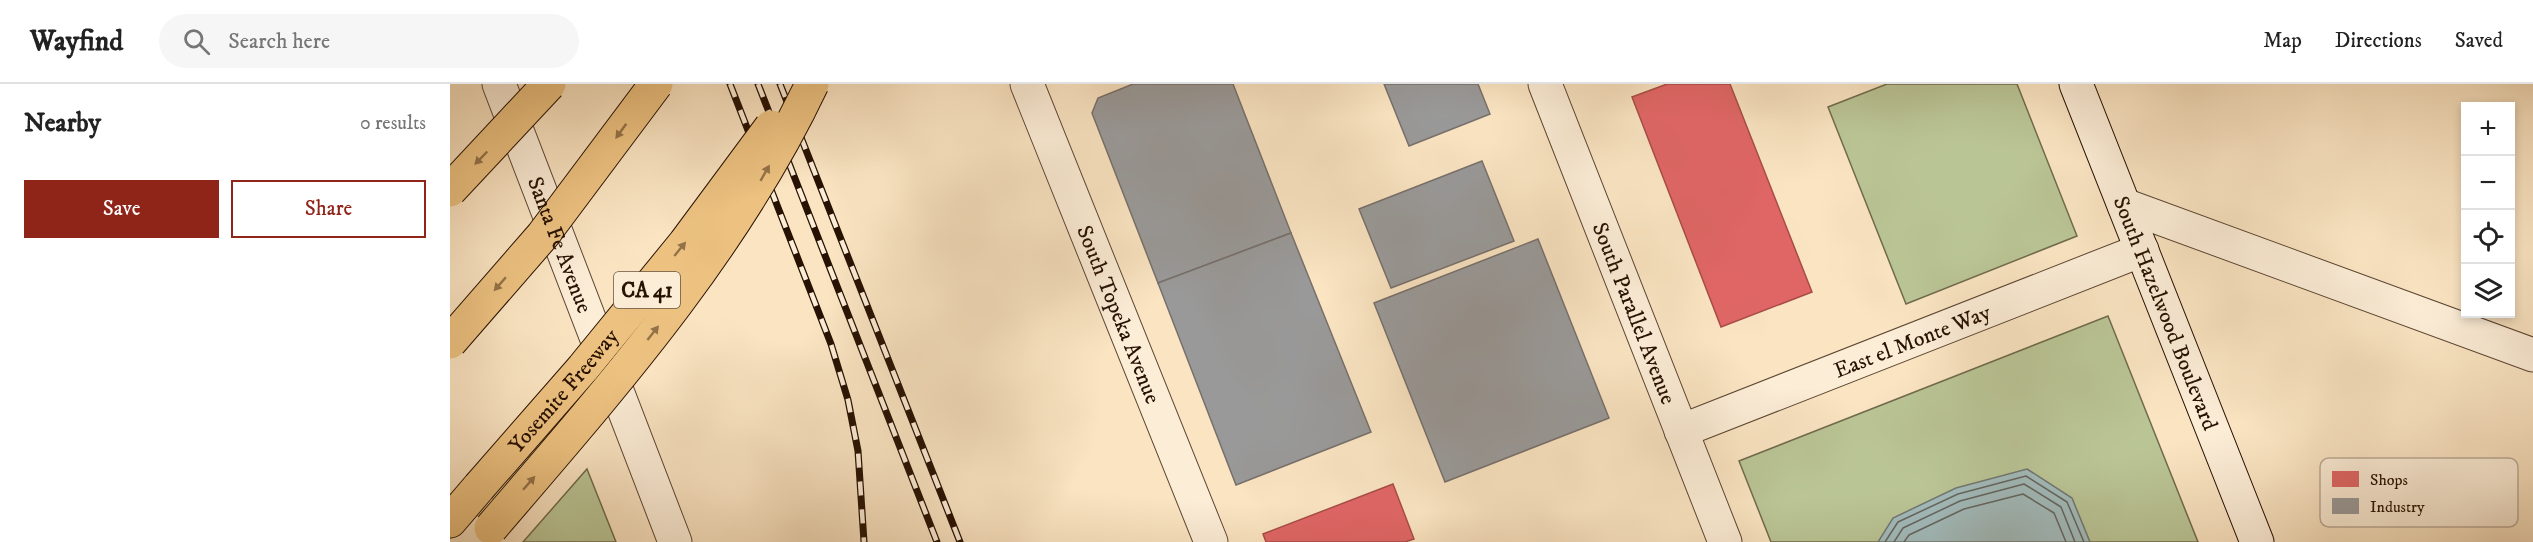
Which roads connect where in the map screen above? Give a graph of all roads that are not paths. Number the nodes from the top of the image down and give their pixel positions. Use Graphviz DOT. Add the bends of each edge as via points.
graph roads {
  1 [pos="499,84"];
  2 [pos="549,84"];
  3 [pos="656,84"];
  4 [pos="802,84"];
  5 [pos="812,84"];
  6 [pos="1027,84"];
  7 [pos="1545,84"];
  8 [pos="2076,84"];
  9 [pos="450,190"];
  10 [pos="2124,205"];
  11 [pos="2142,250"];
  12 [pos="450,342"];
  13 [pos="2533,355"];
  14 [pos="1681,431"];
  15 [pos="450,521"];
  16 [pos="484,535"];
  17 [pos="675,542"];
  18 [pos="1211,542"];
  19 [pos="1725,542"];
  20 [pos="2257,542"];
  1 -- 17 [label="street, Santa Fe Avenue"];
  2 -- 9 [label="highway, one-way, bridge"];
  3 -- 12 [label="highway, one-way, bridge" via="543,235"];
  15 -- 4 [label="highway, Yosemite Freeway / CA 41, one-way, bridge" via="583,368 684,243"];
  16 -- 5 [label="highway, one-way, bridge" via="601,400 706,267 762,178"];
  6 -- 18 [label="street, South Topeka Avenue"];
  7 -- 14 [label="street, South Parallel Avenue"];
  8 -- 10 [label="street, South Hazelwood Boulevard"];
  10 -- 11 [label="street, South Hazelwood Boulevard"];
  10 -- 13 [label="street"];
  11 -- 14 [label="street, East el Monte Way"];
  11 -- 20 [label="street, South Hazelwood Boulevard"];
  14 -- 19 [label="street, South Parallel Avenue"];
}
